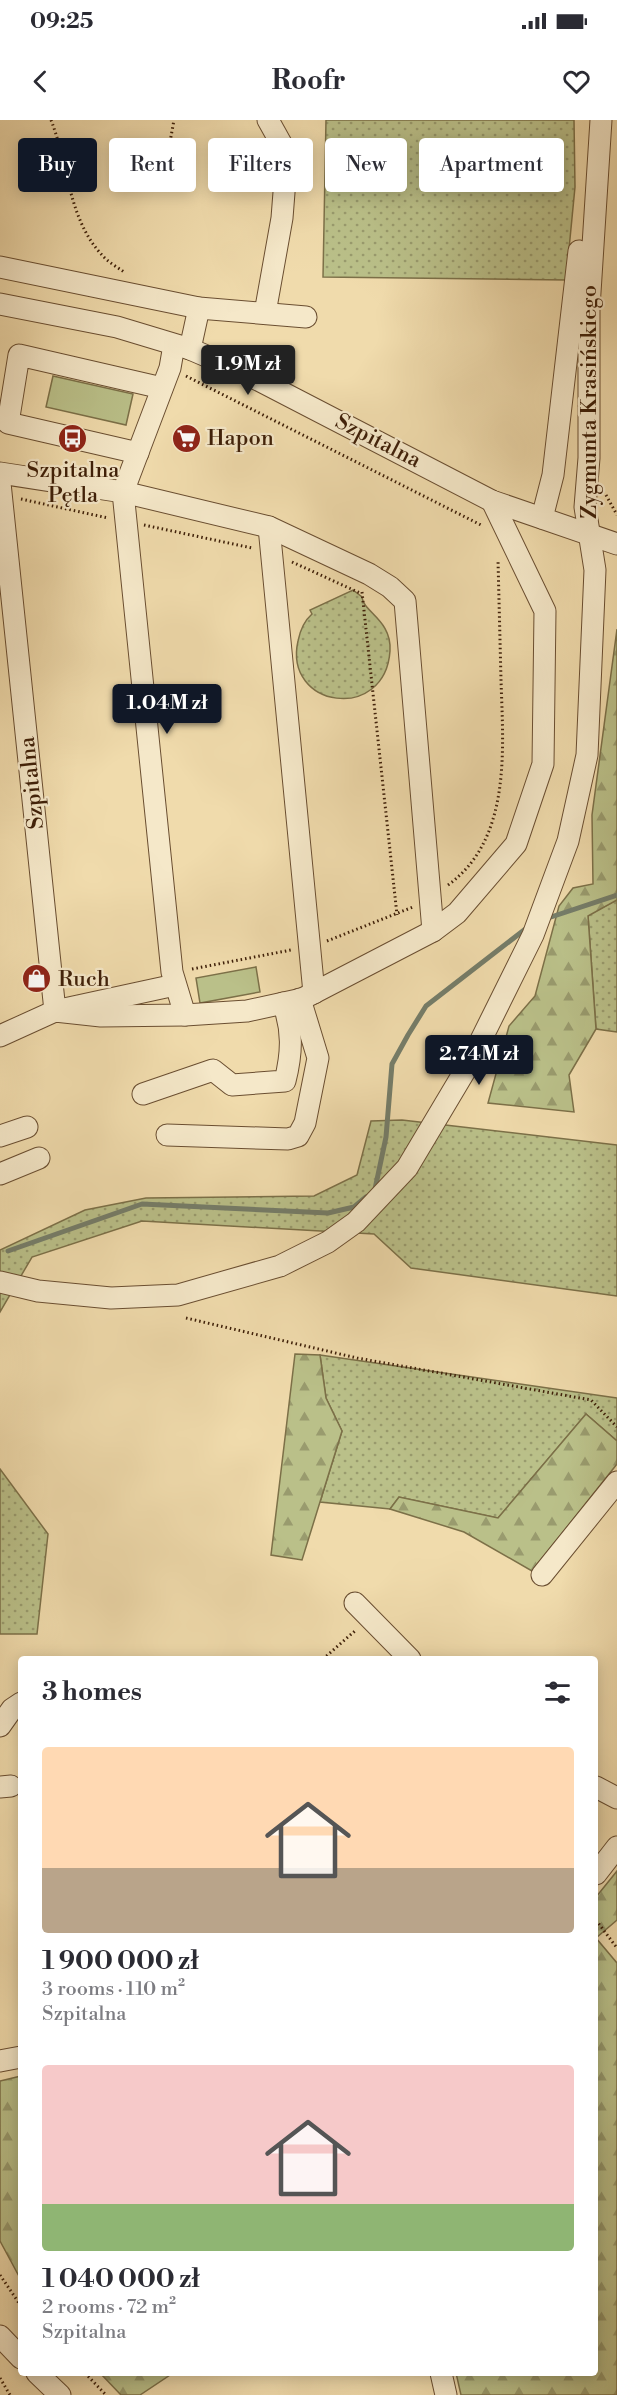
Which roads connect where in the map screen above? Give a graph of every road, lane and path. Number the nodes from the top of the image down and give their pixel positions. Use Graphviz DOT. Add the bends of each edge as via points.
graph roads {
  1 [pos="51,120"];
  2 [pos="174,120"];
  3 [pos="268,120"];
  4 [pos="601,120"];
  5 [pos="171,138"];
  6 [pos="586,190"];
  7 [pos="0,267"];
  8 [pos="126,274"];
  9 [pos="0,304"];
  10 [pos="199,308"];
  11 [pos="265,314"];
  12 [pos="306,317"];
  13 [pos="182,347"];
  14 [pos="200,383"];
  15 [pos="162,388"];
  16 [pos="138,453"];
  17 [pos="0,473"];
  18 [pos="1,489"];
  19 [pos="123,492"];
  20 [pos="492,501"];
  21 [pos="542,518"];
  22 [pos="126,522"];
  23 [pos="269,527"];
  24 [pos="488,529"];
  25 [pos="589,535"];
  26 [pos="617,544"];
  27 [pos="272,552"];
  28 [pos="498,556"];
  29 [pos="369,574"];
  30 [pos="361,594"];
  31 [pos="430,899"];
  32 [pos="397,915"];
  33 [pos="433,931"];
  34 [pos="310,947"];
  35 [pos="173,979"];
  36 [pos="299,998"];
  37 [pos="55,1011"];
  38 [pos="185,1015"];
  39 [pos="0,1036"];
  40 [pos="143,1094"];
  41 [pos="27,1127"];
  42 [pos="167,1135"];
  43 [pos="0,1136"];
  44 [pos="39,1158"];
  45 [pos="0,1174"];
  46 [pos="0,1281"];
  47 [pos="186,1318"];
  48 [pos="617,1427"];
  49 [pos="617,1482"];
  50 [pos="542,1575"];
  51 [pos="355,1603"];
  52 [pos="370,1618"];
  53 [pos="326,1656"];
  54 [pos="407,1656"];
  55 [pos="18,1705"];
  56 [pos="0,1726"];
  57 [pos="598,1788"];
  58 [pos="617,1798"];
  59 [pos="617,1847"];
  60 [pos="598,1871"];
  61 [pos="598,1923"];
  62 [pos="617,1948"];
  63 [pos="18,2058"];
  64 [pos="0,2061"];
  65 [pos="0,2275"];
  66 [pos="18,2302"];
  67 [pos="40,2376"];
  68 [pos="88,2376"];
  69 [pos="442,2376"];
  70 [pos="0,2378"];
  71 [pos="10,2395"];
  72 [pos="60,2395"];
  73 [pos="106,2395"];
  74 [pos="446,2395"];
  1 -- 8 [label="path" via="67,181 85,228 102,255"];
  2 -- 5 [label="path"];
  3 -- 11 [label="street" via="287,154 282,218"];
  4 -- 25 [label="street, Zygmunta Krasińskiego" via="589,308 589,458 585,507"];
  6 -- 21 [label="street" via="553,475"];
  7 -- 10 [label="street"];
  9 -- 13 [label="street, Szpitalna" via="117,327"];
  10 -- 11 [label="street"];
  10 -- 13 [label="street"];
  11 -- 12 [label="street"];
  13 -- 15 [label="street"];
  13 -- 20 [label="street, Szpitalna" via="239,370"];
  14 -- 24 [label="path"];
  15 -- 16 [label="street"];
  15 -- 16 [label="street" via="19,355 8,423"];
  16 -- 19 [label="street"];
  17 -- 19 [label="street"];
  18 -- 22 [label="path"];
  18 -- 37 [label="street, Szpitalna"];
  19 -- 22 [label="street"];
  19 -- 23 [label="street"];
  20 -- 21 [label="street, Szpitalna"];
  20 -- 33 [label="street" via="545,610 543,764 516,844 457,913"];
  21 -- 25 [label="street, Szpitalna"];
  22 -- 27 [label="path"];
  22 -- 35 [label="street"];
  23 -- 27 [label="street"];
  23 -- 29 [label="street"];
  25 -- 26 [label="street, Szpitalna"];
  25 -- 46 [label="street, Zygmunta Krasińskiego" via="596,570 587,755 568,841 533,934 469,1064 407,1168 356,1222 328,1242 280,1266 178,1295 111,1298 38,1291"];
  27 -- 30 [label="path"];
  27 -- 34 [label="street"];
  28 -- 31 [label="path" via="503,764 497,802 487,837 462,875"];
  29 -- 30 [label="path"];
  29 -- 31 [label="street" via="405,601"];
  30 -- 32 [label="path"];
  31 -- 32 [label="path"];
  31 -- 33 [label="street"];
  32 -- 34 [label="path"];
  33 -- 36 [label="street"];
  34 -- 35 [label="path"];
  34 -- 36 [label="street"];
  35 -- 37 [label="street"];
  35 -- 38 [label="street"];
  36 -- 38 [label="street" via="248,1011"];
  36 -- 40 [label="street" via="291,1024 291,1058 285,1081 232,1085 213,1070"];
  36 -- 42 [label="street" via="318,1058 305,1123 297,1136 288,1139"];
  37 -- 38 [label="street" via="101,1016"];
  37 -- 39 [label="street"];
  41 -- 43 [label="street"];
  44 -- 45 [label="street"];
  47 -- 48 [label="path" via="357,1358 591,1400"];
  49 -- 50 [label="street"];
  51 -- 52 [label="street"];
  52 -- 53 [label="path"];
  52 -- 54 [label="street"];
  55 -- 56 [label="street"];
  57 -- 58 [label="street"];
  59 -- 60 [label="street"];
  61 -- 62 [label="path"];
  63 -- 64 [label="street"];
  65 -- 66 [label="path"];
  67 -- 72 [label="street"];
  68 -- 73 [label="path"];
  69 -- 74 [label="street"];
  70 -- 71 [label="path"];
}
